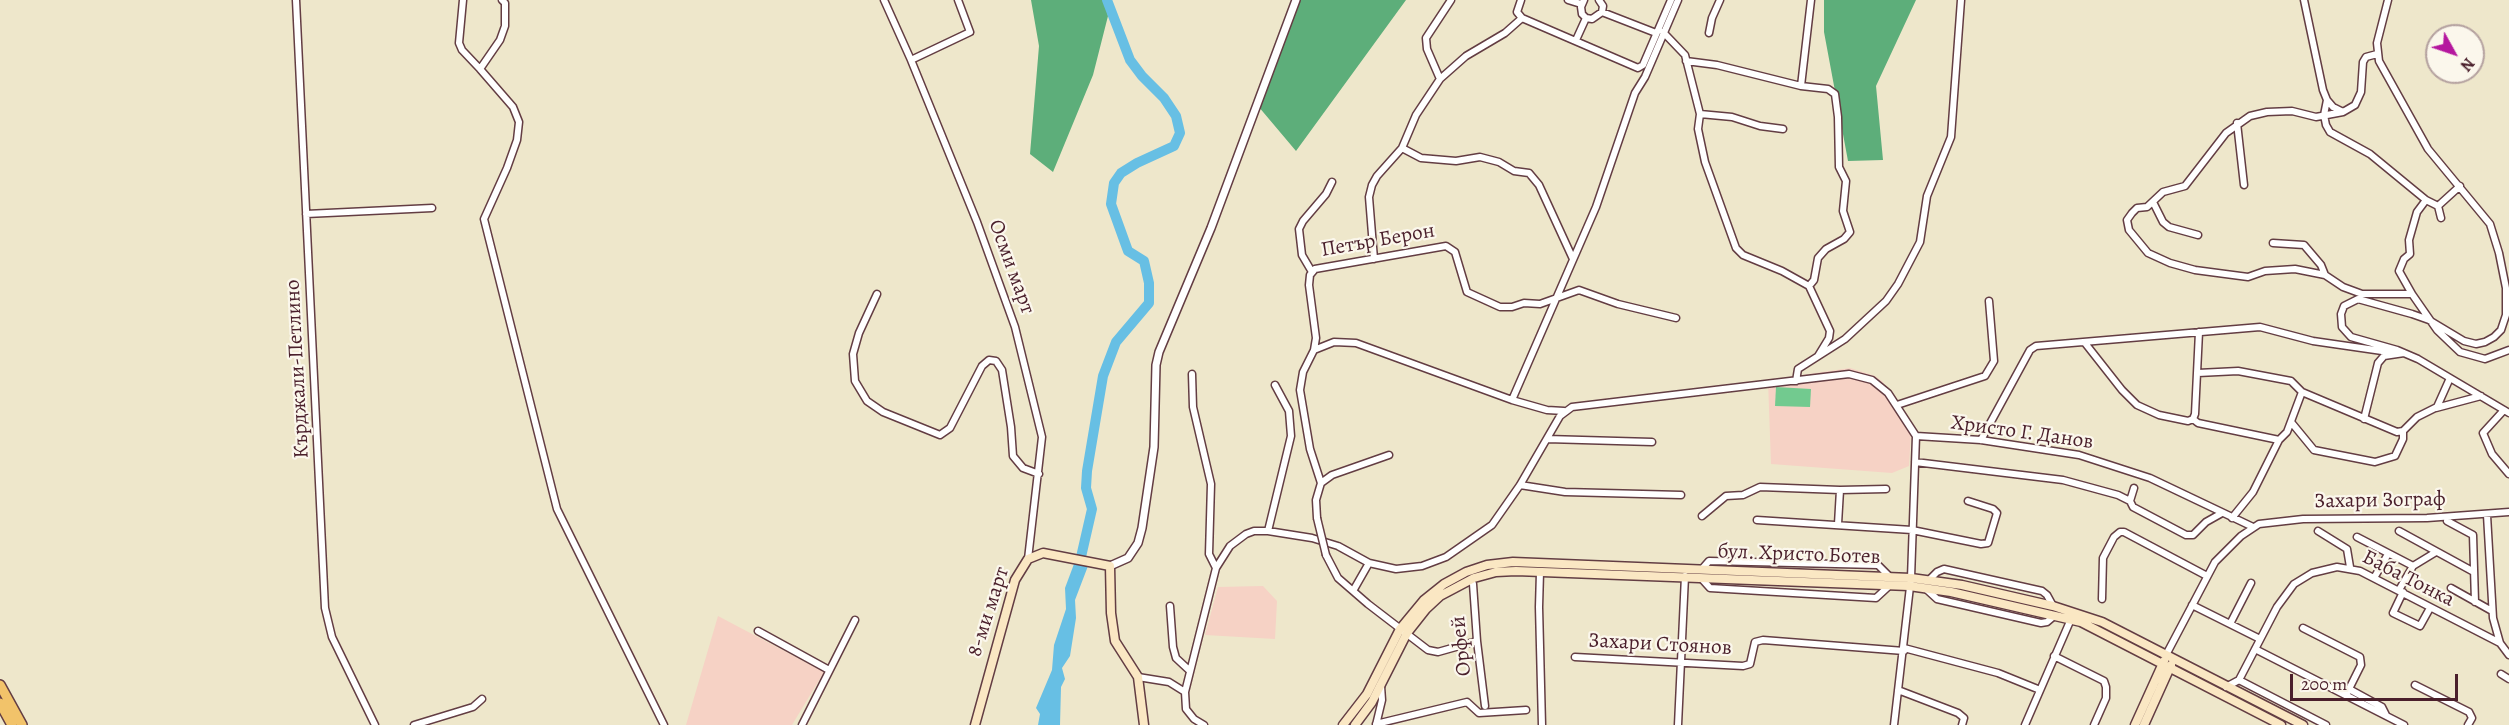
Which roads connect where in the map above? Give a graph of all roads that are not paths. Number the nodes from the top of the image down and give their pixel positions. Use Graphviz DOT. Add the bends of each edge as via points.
graph roads {
  1 [pos="296,0"];
  2 [pos="463,0"];
  3 [pos="502,0"];
  4 [pos="884,0"];
  5 [pos="1296,0"];
  6 [pos="1450,0"];
  7 [pos="1521,0"];
  8 [pos="1568,0"];
  9 [pos="1599,0"];
  10 [pos="1671,0"];
  11 [pos="1678,0"];
  12 [pos="1720,0"];
  13 [pos="1811,0"];
  14 [pos="1962,0"];
  15 [pos="2304,0"];
  16 [pos="2388,0"];
  17 [pos="960,1"];
  18 [pos="1583,2"];
  19 [pos="1602,12"];
  20 [pos="1522,18"];
  21 [pos="1586,18"];
  22 [pos="1660,33"];
  23 [pos="1708,33"];
  24 [pos="1576,40"];
  25 [pos="2377,54"];
  26 [pos="912,60"];
  27 [pos="1686,61"];
  28 [pos="480,69"];
  29 [pos="1440,79"];
  30 [pos="1801,86"];
  31 [pos="2326,100"];
  32 [pos="2343,112"];
  33 [pos="1700,114"];
  34 [pos="2324,115"];
  35 [pos="2237,123"];
  36 [pos="1783,129"];
  37 [pos="1402,148"];
  38 [pos="1332,182"];
  39 [pos="2244,185"];
  40 [pos="2460,186"];
  41 [pos="2426,200"];
  42 [pos="2153,202"];
  43 [pos="2438,206"];
  44 [pos="432,208"];
  45 [pos="306,214"];
  46 [pos="2441,218"];
  47 [pos="2198,235"];
  48 [pos="2273,243"];
  49 [pos="1374,259"];
  50 [pos="1573,259"];
  51 [pos="1312,272"];
  52 [pos="2325,275"];
  53 [pos="1809,286"];
  54 [pos="877,294"];
  55 [pos="2412,294"];
  56 [pos="1554,300"];
  57 [pos="1989,301"];
  58 [pos="1676,318"];
  59 [pos="2429,320"];
  60 [pos="2199,332"];
  61 [pos="2085,343"];
  62 [pos="1314,350"];
  63 [pos="2509,350"];
  64 [pos="2401,351"];
  65 [pos="1818,356"];
  66 [pos="2198,373"];
  67 [pos="1192,374"];
  68 [pos="2450,378"];
  69 [pos="1796,381"];
  70 [pos="1275,385"];
  71 [pos="2302,392"];
  72 [pos="2481,396"];
  73 [pos="1512,400"];
  74 [pos="1897,405"];
  75 [pos="2436,408"];
  76 [pos="1566,410"];
  77 [pos="2507,411"];
  78 [pos="2193,419"];
  79 [pos="2364,419"];
  80 [pos="2291,422"];
  81 [pos="2403,431"];
  82 [pos="1916,436"];
  83 [pos="1547,439"];
  84 [pos="1981,440"];
  85 [pos="2278,440"];
  86 [pos="1652,442"];
  87 [pos="1389,455"];
  88 [pos="1915,462"];
  89 [pos="1039,474"];
  90 [pos="2509,474"];
  91 [pos="1321,483"];
  92 [pos="1520,485"];
  93 [pos="2134,488"];
  94 [pos="1886,489"];
  95 [pos="1840,490"];
  96 [pos="1681,495"];
  97 [pos="1968,501"];
  98 [pos="2130,501"];
  99 [pos="2509,512"];
  100 [pos="2222,513"];
  101 [pos="2487,515"];
  102 [pos="1702,516"];
  103 [pos="2232,518"];
  104 [pos="1757,520"];
  105 [pos="2446,521"];
  106 [pos="1838,524"];
  107 [pos="2253,527"];
  108 [pos="1912,530"];
  109 [pos="1268,531"];
  110 [pos="2318,531"];
  111 [pos="2399,531"];
  112 [pos="2357,537"];
  113 [pos="2436,552"];
  114 [pos="2388,554"];
  115 [pos="1028,559"];
  116 [pos="1369,563"];
  117 [pos="1105,565"];
  118 [pos="2413,566"];
  119 [pos="2350,567"];
  120 [pos="1216,568"];
  121 [pos="1540,572"];
  122 [pos="2474,572"];
  123 [pos="1685,574"];
  124 [pos="1701,574"];
  125 [pos="2207,576"];
  126 [pos="2374,578"];
  127 [pos="1890,581"];
  128 [pos="1910,582"];
  129 [pos="1928,583"];
  130 [pos="2251,583"];
  131 [pos="1473,584"];
  132 [pos="2451,588"];
  133 [pos="1353,591"];
  134 [pos="2401,591"];
  135 [pos="2102,600"];
  136 [pos="2475,602"];
  137 [pos="2192,605"];
  138 [pos="1170,606"];
  139 [pos="2430,608"];
  140 [pos="2492,611"];
  141 [pos="2071,619"];
  142 [pos="855,620"];
  143 [pos="2230,624"];
  144 [pos="2303,628"];
  145 [pos="758,631"];
  146 [pos="1403,631"];
  147 [pos="2260,639"];
  148 [pos="1477,641"];
  149 [pos="2500,643"];
  150 [pos="1904,649"];
  151 [pos="2255,649"];
  152 [pos="2509,655"];
  153 [pos="2054,656"];
  154 [pos="1575,657"];
  155 [pos="2170,657"];
  156 [pos="1682,662"];
  157 [pos="2166,667"];
  158 [pos="829,669"];
  159 [pos="1190,671"];
  160 [pos="2501,674"];
  161 [pos="1138,677"];
  162 [pos="2509,678"];
  163 [pos="2239,680"];
  164 [pos="0,685"];
  165 [pos="2415,685"];
  166 [pos="1381,686"];
  167 [pos="2228,686"];
  168 [pos="1898,690"];
  169 [pos="2040,690"];
  170 [pos="1185,692"];
  171 [pos="2215,692"];
  172 [pos="2348,692"];
  173 [pos="482,699"];
  174 [pos="0,703"];
  175 [pos="1485,706"];
  176 [pos="1526,710"];
  177 [pos="2274,710"];
  178 [pos="2271,722"];
  179 [pos="12,725"];
  180 [pos="22,725"];
  181 [pos="375,725"];
  182 [pos="414,725"];
  183 [pos="664,725"];
  184 [pos="802,725"];
  185 [pos="975,725"];
  186 [pos="1144,725"];
  187 [pos="1204,725"];
  188 [pos="1343,725"];
  189 [pos="1355,725"];
  190 [pos="1376,725"];
  191 [pos="1542,725"];
  192 [pos="1678,725"];
  193 [pos="1894,725"];
  194 [pos="1962,725"];
  195 [pos="2025,725"];
  196 [pos="2094,725"];
  197 [pos="2135,725"];
  198 [pos="2144,725"];
  199 [pos="2281,725"];
  200 [pos="2303,725"];
  201 [pos="2326,725"];
  202 [pos="2404,725"];
  203 [pos="2468,725"];
  1 -- 45 [label="street, Кърджали-Петлино"];
  2 -- 28 [label="street" via="459,43"];
  3 -- 28 [label="street" via="505,26"];
  4 -- 26 [label="street, Осми март"];
  5 -- 117 [label="street" via="1215,217 1159,352 1154,447 1138,543 1128,558"];
  6 -- 29 [label="street" via="1425,42"];
  7 -- 20 [label="street" via="1517,12"];
  8 -- 18 [label="street"];
  9 -- 19 [label="street"];
  10 -- 22 [label="street"];
  11 -- 22 [label="street"];
  12 -- 23 [label="street"];
  13 -- 30 [label="street"];
  14 -- 65 [label="street" via="1951,137 1927,195 1920,242 1886,302 1845,339"];
  15 -- 31 [label="street"];
  16 -- 25 [label="street"];
  17 -- 26 [label="street" via="970,32"];
  18 -- 21 [label="street" via="1581,11"];
  19 -- 21 [label="street" via="1596,19"];
  19 -- 22 [label="street"];
  20 -- 24 [label="street"];
  20 -- 29 [label="street"];
  21 -- 24 [label="street"];
  22 -- 24 [label="street" via="1638,68"];
  22 -- 27 [label="street" via="1685,55"];
  22 -- 50 [label="street"];
  25 -- 32 [label="street" via="2363,62 2358,100"];
  25 -- 40 [label="street" via="2428,149"];
  26 -- 89 [label="street, Осми март" via="1015,327 1040,425"];
  27 -- 30 [label="street"];
  27 -- 33 [label="street"];
  28 -- 183 [label="street" via="513,107 519,122 507,168 484,219 557,509"];
  29 -- 37 [label="street" via="1416,115"];
  30 -- 53 [label="street" via="1828,89 1835,94 1839,167 1846,181 1843,211 1850,232 1818,258"];
  31 -- 32 [label="street"];
  31 -- 34 [label="street"];
  32 -- 34 [label="street"];
  33 -- 36 [label="street"];
  33 -- 53 [label="street" via="1698,129 1705,162 1736,248"];
  34 -- 35 [label="street" via="2266,112"];
  34 -- 41 [label="street" via="2330,132 2370,154"];
  35 -- 39 [label="street"];
  35 -- 42 [label="street" via="2185,186 2163,192"];
  37 -- 49 [label="street" via="1372,185 1368,210"];
  37 -- 50 [label="street" via="1422,158 1479,158 1529,173 1539,185"];
  38 -- 51 [label="street" via="1299,229 1302,255"];
  40 -- 43 [label="street"];
  40 -- 59 [label="street" via="2485,216 2493,234 2506,288 2506,315 2499,333 2481,344 2464,341"];
  41 -- 43 [label="street"];
  41 -- 55 [label="street" via="2416,212 2410,254 2399,271"];
  42 -- 47 [label="street" via="2169,227"];
  42 -- 52 [label="street" via="2132,213 2127,220 2129,230 2148,253 2170,263 2248,277 2265,271 2295,269"];
  43 -- 46 [label="street"];
  44 -- 45 [label="street"];
  45 -- 181 [label="street, Кърджали-Петлино" via="326,608 332,637"];
  48 -- 52 [label="street" via="2304,245"];
  49 -- 51 [label="street, Петър Берон" via="1318,267"];
  49 -- 56 [label="street, Петър Берон" via="1446,246 1455,252 1464,288 1471,295 1506,308"];
  50 -- 56 [label="street"];
  51 -- 62 [label="street, Петър Берон" via="1309,285 1316,325"];
  52 -- 55 [label="street" via="2362,294"];
  53 -- 65 [label="street" via="1830,331"];
  54 -- 89 [label="street" via="852,354 855,381 867,401 883,412 940,435 951,428 982,366 989,360 996,361 1002,370 1013,456 1023,468"];
  55 -- 59 [label="street"];
  56 -- 58 [label="street, Петър Берон" via="1579,290"];
  56 -- 73 [label="street"];
  57 -- 74 [label="street" via="1994,361 1985,376"];
  59 -- 63 [label="street" via="2460,352 2485,359"];
  59 -- 64 [label="street" via="2368,300 2358,299 2344,306 2340,321 2346,333"];
  60 -- 61 [label="street"];
  60 -- 64 [label="street" via="2269,328 2313,341"];
  60 -- 66 [label="street"];
  61 -- 78 [label="street" via="2138,405 2159,416"];
  61 -- 84 [label="street" via="2036,346 2030,350"];
  62 -- 73 [label="street" via="1334,342 1356,343"];
  62 -- 91 [label="street, Петър Берон" via="1303,372 1300,390 1310,448"];
  64 -- 68 [label="street"];
  64 -- 79 [label="street" via="2384,356 2378,363"];
  65 -- 69 [label="street" via="1797,369"];
  66 -- 71 [label="street" via="2252,373 2291,381"];
  66 -- 78 [label="street"];
  67 -- 120 [label="street" via="1193,407 1211,484 1209,554"];
  68 -- 72 [label="street"];
  68 -- 75 [label="street"];
  69 -- 74 [label="street" via="1856,375 1880,386"];
  69 -- 76 [label="street"];
  70 -- 109 [label="street" via="1289,411 1291,436"];
  71 -- 79 [label="street"];
  71 -- 80 [label="street"];
  72 -- 75 [label="street"];
  72 -- 77 [label="street"];
  73 -- 76 [label="street" via="1547,410"];
  74 -- 82 [label="street"];
  75 -- 81 [label="street" via="2417,417"];
  76 -- 83 [label="street"];
  77 -- 90 [label="street" via="2483,433 2492,454"];
  78 -- 85 [label="street"];
  79 -- 81 [label="street" via="2392,431"];
  80 -- 81 [label="street" via="2310,446 2321,453 2375,462 2395,456"];
  80 -- 85 [label="street"];
  82 -- 84 [label="street, Христо Г. Данов"];
  82 -- 88 [label="street"];
  83 -- 86 [label="street"];
  83 -- 92 [label="street"];
  84 -- 100 [label="street, Христо Г. Данов" via="2079,455 2130,470"];
  85 -- 103 [label="street" via="2253,492"];
  87 -- 91 [label="street" via="1332,475"];
  88 -- 98 [label="street" via="2063,480"];
  88 -- 108 [label="street"];
  89 -- 115 [label="street, Осми март"];
  91 -- 133 [label="street, Петър Берон, bridge" via="1316,500 1317,518 1326,555 1338,578"];
  92 -- 96 [label="street" via="1565,492"];
  92 -- 116 [label="street" via="1492,525 1446,557 1409,569"];
  93 -- 98 [label="street"];
  94 -- 95 [label="street"];
  95 -- 102 [label="street" via="1760,487 1743,495 1726,496"];
  95 -- 106 [label="street"];
  97 -- 108 [label="street" via="1997,513 1988,543"];
  98 -- 100 [label="street" via="2133,507 2186,535 2193,535 2205,522"];
  99 -- 101 [label="street, Захари Зограф"];
  100 -- 103 [label="street, Христо Г. Данов"];
  101 -- 107 [label="street, Захари Зограф" via="2303,519"];
  101 -- 140 [label="street"];
  103 -- 107 [label="street, Христо Г. Данов"];
  104 -- 106 [label="street"];
  105 -- 122 [label="street" via="2473,535"];
  106 -- 108 [label="street"];
  107 -- 125 [label="street" via="2222,554"];
  108 -- 128 [label="street"];
  109 -- 116 [label="street" via="1333,543"];
  109 -- 120 [label="street" via="1254,531 1236,540"];
  110 -- 119 [label="street" via="2347,549"];
  111 -- 113 [label="street"];
  112 -- 114 [label="street"];
  113 -- 118 [label="street"];
  113 -- 122 [label="street"];
  114 -- 118 [label="street"];
  114 -- 126 [label="street"];
  115 -- 117 [label="main road, 8-ми март" via="1043,553"];
  115 -- 185 [label="main road, 8-ми март" via="1008,601"];
  116 -- 133 [label="street"];
  117 -- 161 [label="main road" via="1115,640"];
  118 -- 134 [label="street"];
  119 -- 126 [label="street, Баба Тонка"];
  119 -- 147 [label="street, Баба Тонка" via="2318,570 2298,580 2277,607"];
  120 -- 159 [label="street"];
  121 -- 123 [label="main road, бул. Христо Ботев"];
  121 -- 146 [label="main road, бул. Христо Ботев" via="1496,572 1474,578 1440,596"];
  121 -- 191 [label="street"];
  122 -- 136 [label="street"];
  123 -- 124 [label="main road, бул. Христо Ботев"];
  123 -- 146 [label="main road, бул. Христо Ботев" via="1521,562 1487,566 1444,584 1424,600"];
  123 -- 156 [label="street"];
  124 -- 127 [label="main road, бул. Христо Ботев"];
  124 -- 127 [label="street" via="1709,561 1878,565"];
  125 -- 135 [label="street" via="2120,532 2103,558"];
  125 -- 137 [label="street"];
  126 -- 134 [label="street, Баба Тонка"];
  127 -- 128 [label="main road, бул. Христо Ботев"];
  128 -- 129 [label="main road, бул. Христо Ботев"];
  128 -- 150 [label="street"];
  129 -- 141 [label="main road, бул. Христо Ботев"];
  129 -- 155 [label="main road, бул. Христо Ботев" via="2053,606 2102,622"];
  130 -- 143 [label="street"];
  131 -- 148 [label="street, Орфей"];
  132 -- 136 [label="street"];
  133 -- 146 [label="street, Петър Берон"];
  134 -- 139 [label="street, Баба Тонка"];
  134 -- 139 [label="street" via="2393,613 2420,626"];
  136 -- 140 [label="street"];
  137 -- 143 [label="street"];
  137 -- 155 [label="street"];
  138 -- 159 [label="street" via="1176,658"];
  139 -- 149 [label="street, Баба Тонка"];
  140 -- 149 [label="street"];
  141 -- 153 [label="street"];
  141 -- 157 [label="main road, бул. Христо Ботев"];
  142 -- 158 [label="street"];
  143 -- 147 [label="street"];
  144 -- 172 [label="street" via="2360,657 2361,665"];
  145 -- 158 [label="street"];
  146 -- 148 [label="street, Петър Берон" via="1428,650 1438,652"];
  146 -- 166 [label="main road, бул. Христо Ботев"];
  146 -- 188 [label="main road, бул. Христо Ботев" via="1367,694"];
  147 -- 151 [label="street, Баба Тонка"];
  148 -- 175 [label="street, Орфей"];
  149 -- 152 [label="street"];
  150 -- 156 [label="street, Захари Стоянов" via="1762,640 1753,645 1747,666"];
  150 -- 168 [label="street"];
  150 -- 169 [label="street" via="1998,673"];
  151 -- 163 [label="street, Баба Тонка"];
  151 -- 172 [label="street"];
  153 -- 169 [label="street"];
  153 -- 196 [label="street" via="2104,681 2106,698"];
  154 -- 156 [label="street, Захари Стоянов"];
  155 -- 157 [label="main road"];
  155 -- 167 [label="main road, бул. Христо Ботев"];
  156 -- 192 [label="street"];
  157 -- 171 [label="main road, бул. Христо Ботев"];
  157 -- 197 [label="main road"];
  157 -- 198 [label="main road"];
  158 -- 184 [label="street"];
  159 -- 170 [label="street"];
  160 -- 162 [label="street"];
  161 -- 170 [label="street" via="1168,682"];
  161 -- 186 [label="main road"];
  163 -- 167 [label="street"];
  163 -- 201 [label="street"];
  164 -- 180 [label="main road"];
  165 -- 203 [label="street" via="2469,712 2472,718"];
  166 -- 189 [label="main road, бул. Христо Ботев"];
  166 -- 190 [label="street"];
  167 -- 171 [label="street"];
  167 -- 177 [label="main road, бул. Христо Ботев"];
  168 -- 193 [label="street"];
  168 -- 194 [label="street" via="1958,712 1964,718"];
  169 -- 195 [label="street"];
  170 -- 187 [label="street" via="1186,709"];
  171 -- 178 [label="main road, бул. Христо Ботев"];
  172 -- 202 [label="street"];
  173 -- 182 [label="street" via="473,707"];
  174 -- 179 [label="main road"];
  176 -- 190 [label="street" via="1479,713 1467,702"];
  177 -- 178 [label="street"];
  177 -- 200 [label="main road, бул. Христо Ботев"];
  178 -- 199 [label="main road, бул. Христо Ботев"];
}
